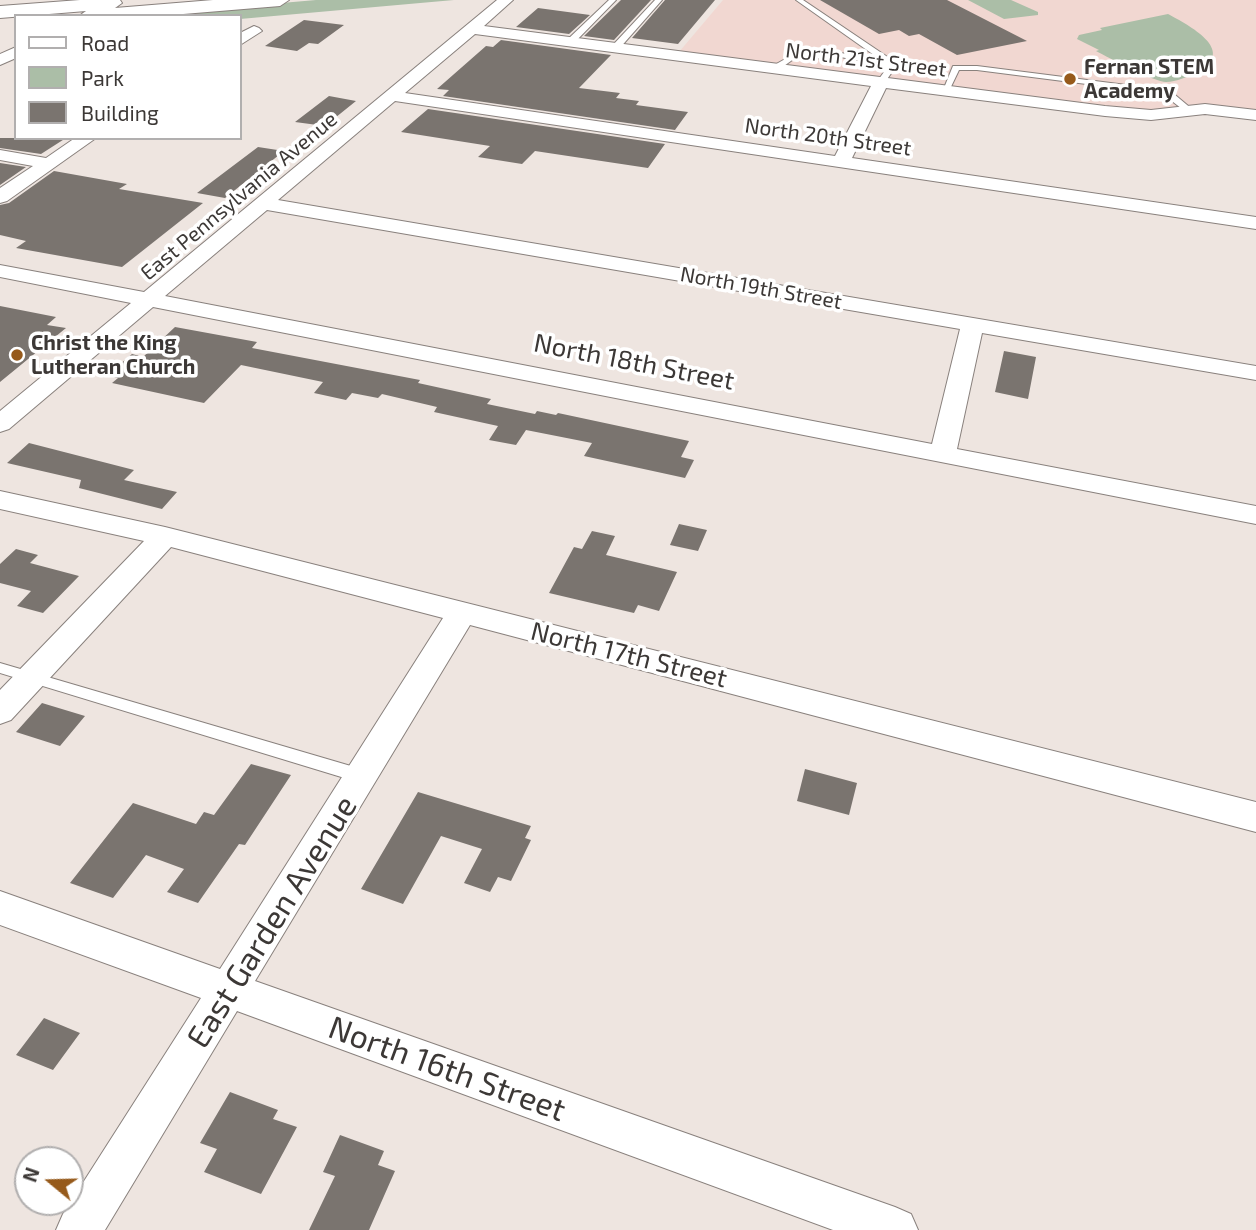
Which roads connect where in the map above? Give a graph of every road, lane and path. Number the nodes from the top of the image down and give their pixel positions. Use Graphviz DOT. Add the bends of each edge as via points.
graph roads {
  1 [pos="154,0"];
  2 [pos="281,0"];
  3 [pos="506,0"];
  4 [pos="613,0"];
  5 [pos="659,0"];
  6 [pos="799,0"];
  7 [pos="0,12"];
  8 [pos="112,14"];
  9 [pos="472,29"];
  10 [pos="570,42"];
  11 [pos="615,48"];
  12 [pos="888,63"];
  13 [pos="774,69"];
  14 [pos="880,83"];
  15 [pos="945,91"];
  16 [pos="393,96"];
  17 [pos="1189,110"];
  18 [pos="1256,115"];
  19 [pos="84,140"];
  20 [pos="0,155"];
  21 [pos="841,162"];
  22 [pos="50,164"];
  23 [pos="0,197"];
  24 [pos="265,204"];
  25 [pos="1256,223"];
  26 [pos="0,271"];
  27 [pos="150,300"];
  28 [pos="973,324"];
  29 [pos="1256,373"];
  30 [pos="0,424"];
  31 [pos="943,452"];
  32 [pos="0,500"];
  33 [pos="1256,515"];
  34 [pos="164,536"];
  35 [pos="462,613"];
  36 [pos="0,668"];
  37 [pos="31,678"];
  38 [pos="0,711"];
  39 [pos="362,776"];
  40 [pos="1256,817"];
  41 [pos="0,908"];
  42 [pos="229,990"];
  43 [pos="79,1230"];
  44 [pos="895,1230"];
  1 -- 7 [label="highway"];
  2 -- 8 [label="highway"];
  3 -- 9 [label="street, East Pennsylvania Avenue"];
  4 -- 10 [label="lane"];
  5 -- 11 [label="lane"];
  6 -- 12 [label="lane"];
  9 -- 10 [label="street, North 21st Street"];
  9 -- 16 [label="street, East Pennsylvania Avenue"];
  10 -- 11 [label="street, North 21st Street"];
  11 -- 13 [label="street, North 21st Street"];
  12 -- 13 [label="lane" via="835,54 794,56"];
  12 -- 14 [label="lane"];
  13 -- 14 [label="street, North 21st Street"];
  14 -- 15 [label="street, North 21st Street"];
  14 -- 21 [label="street"];
  15 -- 17 [label="street, North 21st Street" via="1137,115"];
  15 -- 17 [label="lane" via="952,72 964,67 1150,90 1171,96"];
  16 -- 21 [label="street, North 20th Street"];
  16 -- 24 [label="street, East Pennsylvania Avenue"];
  17 -- 18 [label="street, North 21st Street"];
  19 -- 22 [label="street"];
  20 -- 22 [label="street"];
  21 -- 25 [label="street, North 20th Street"];
  22 -- 23 [label="street"];
  24 -- 27 [label="street, East Pennsylvania Avenue"];
  24 -- 28 [label="street, North 19th Street"];
  26 -- 27 [label="street, North 18th Street"];
  27 -- 30 [label="street, East Pennsylvania Avenue"];
  27 -- 31 [label="street, North 18th Street"];
  28 -- 29 [label="street, North 19th Street"];
  28 -- 31 [label="street"];
  31 -- 33 [label="street, North 18th Street"];
  32 -- 34 [label="street, North 17th Street"];
  34 -- 35 [label="street, North 17th Street"];
  34 -- 37 [label="street"];
  35 -- 39 [label="street, East Garden Avenue"];
  35 -- 40 [label="street, North 17th Street"];
  36 -- 37 [label="lane"];
  37 -- 38 [label="street"];
  37 -- 39 [label="lane"];
  39 -- 42 [label="street, East Garden Avenue"];
  41 -- 42 [label="street, North 16th Street"];
  42 -- 43 [label="street, East Garden Avenue"];
  42 -- 44 [label="street, North 16th Street"];
}
